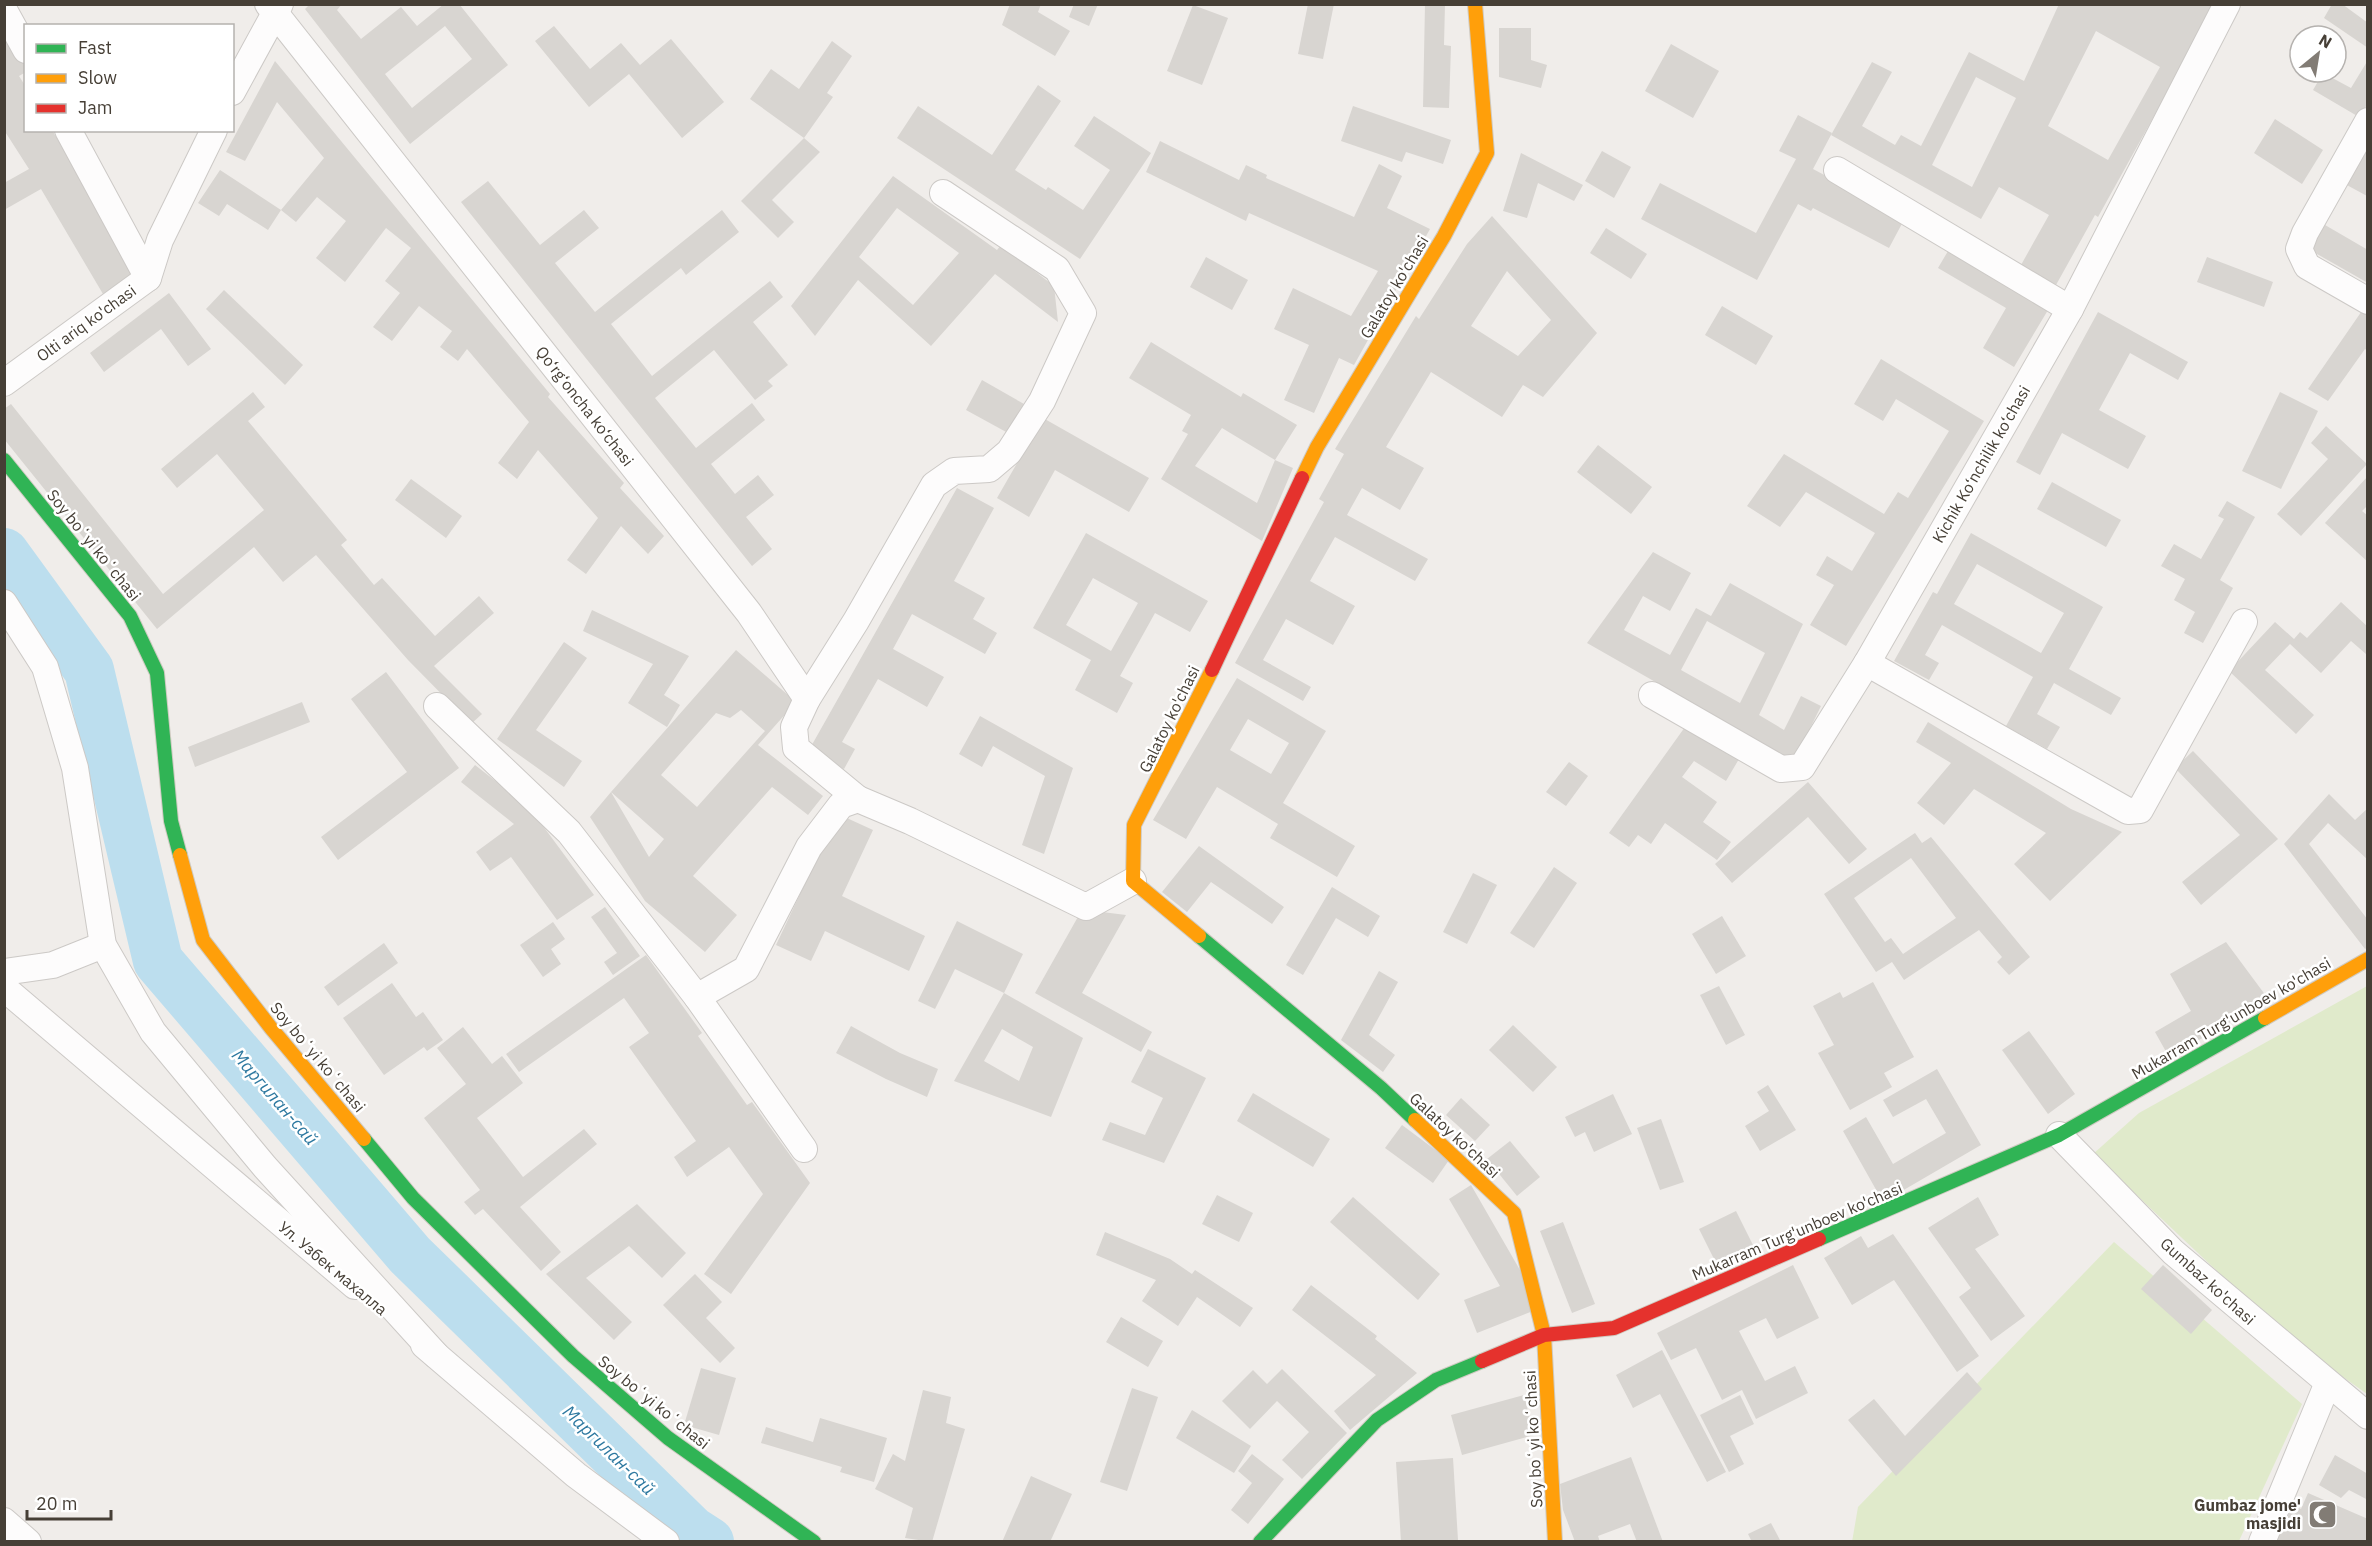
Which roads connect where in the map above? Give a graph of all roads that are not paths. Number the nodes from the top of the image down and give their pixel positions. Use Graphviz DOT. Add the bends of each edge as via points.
graph roads {
  1 [pos="1475,4"];
  2 [pos="2227,4"];
  3 [pos="274,7"];
  4 [pos="4,10"];
  5 [pos="24,46"];
  6 [pos="234,88"];
  7 [pos="2367,121"];
  8 [pos="69,132"];
  9 [pos="213,132"];
  10 [pos="1837,170"];
  11 [pos="943,193"];
  12 [pos="148,278"];
  13 [pos="2367,301"];
  14 [pos="2070,309"];
  15 [pos="4,382"];
  16 [pos="4,460"];
  17 [pos="4,603"];
  18 [pos="2244,622"];
  19 [pos="1867,663"];
  20 [pos="1652,695"];
  21 [pos="807,699"];
  22 [pos="437,706"];
  23 [pos="858,799"];
  24 [pos="1133,881"];
  25 [pos="103,945"];
  26 [pos="2367,959"];
  27 [pos="4,972"];
  28 [pos="4,988"];
  29 [pos="697,997"];
  30 [pos="2059,1135"];
  31 [pos="804,1149"];
  32 [pos="1544,1335"];
  33 [pos="436,1355"];
  34 [pos="2327,1385"];
  35 [pos="2367,1416"];
  36 [pos="4,1521"];
  37 [pos="28,1542"];
  38 [pos="666,1542"];
  39 [pos="814,1542"];
  40 [pos="1260,1542"];
  41 [pos="1555,1542"];
  42 [pos="2262,1542"];
  1 -- 24 [label="street, Galatoy ko'chasi" via="1487,153 1444,236 1317,447 1134,825"];
  2 -- 14 [label="street, Kichik Ko‘nchilik ko‘chasi"];
  3 -- 6 [label="street, Qo‘rg‘oncha ko‘chasi"];
  3 -- 21 [label="street, Qo‘rg‘oncha ko‘chasi" via="749,613"];
  4 -- 5 [label="street"];
  7 -- 13 [label="street" via="2299,249 2307,266"];
  8 -- 12 [label="street, Olti ariq ko'chasi"];
  9 -- 12 [label="street" via="160,240"];
  10 -- 14 [label="street"];
  11 -- 21 [label="street" via="1057,269 1083,313 1042,401 1009,452 989,469 954,471 934,485"];
  12 -- 15 [label="street, Olti ariq ko'chasi"];
  14 -- 19 [label="street, Kichik Ko‘nchilik ko‘chasi"];
  16 -- 39 [label="street, Soy boʻyi koʻchasi" via="130,616 157,673 171,821 203,940 413,1198 573,1356 668,1438"];
  17 -- 25 [label="street" via="45,667 75,768"];
  18 -- 19 [label="street" via="2140,810 2128,812"];
  19 -- 20 [label="street, Kichik Ko‘nchilik ko‘chasi" via="1802,767 1781,769"];
  21 -- 23 [label="street" via="794,727 796,748"];
  22 -- 29 [label="street" via="569,832"];
  23 -- 24 [label="street" via="1086,907"];
  23 -- 29 [label="street" via="841,805 809,847 746,969"];
  24 -- 32 [label="street, Galatoy ko'chasi" via="1381,1088 1514,1213"];
  25 -- 27 [label="street" via="53,965"];
  25 -- 33 [label="street" via="153,1032 265,1167"];
  26 -- 30 [label="street, Mukarram Turg'unboev ko'chasi"];
  28 -- 33 [label="street, Ул. Узбек махалла"];
  29 -- 31 [label="street"];
  30 -- 32 [label="street, Mukarram Turg'unboev ko'chasi" via="1614,1328"];
  30 -- 34 [label="street, Gumbaz ko'chasi" via="2173,1252"];
  32 -- 40 [label="street, Mukarram Turg'unboev ko'chasi" via="1436,1380 1377,1420"];
  32 -- 41 [label="street, Soy boʻyi koʻchasi"];
  33 -- 38 [label="street, Ул. Узбек махалла" via="576,1475"];
  34 -- 35 [label="street, Gumbaz ko'chasi"];
  34 -- 42 [label="street"];
  36 -- 37 [label="street"];
}
